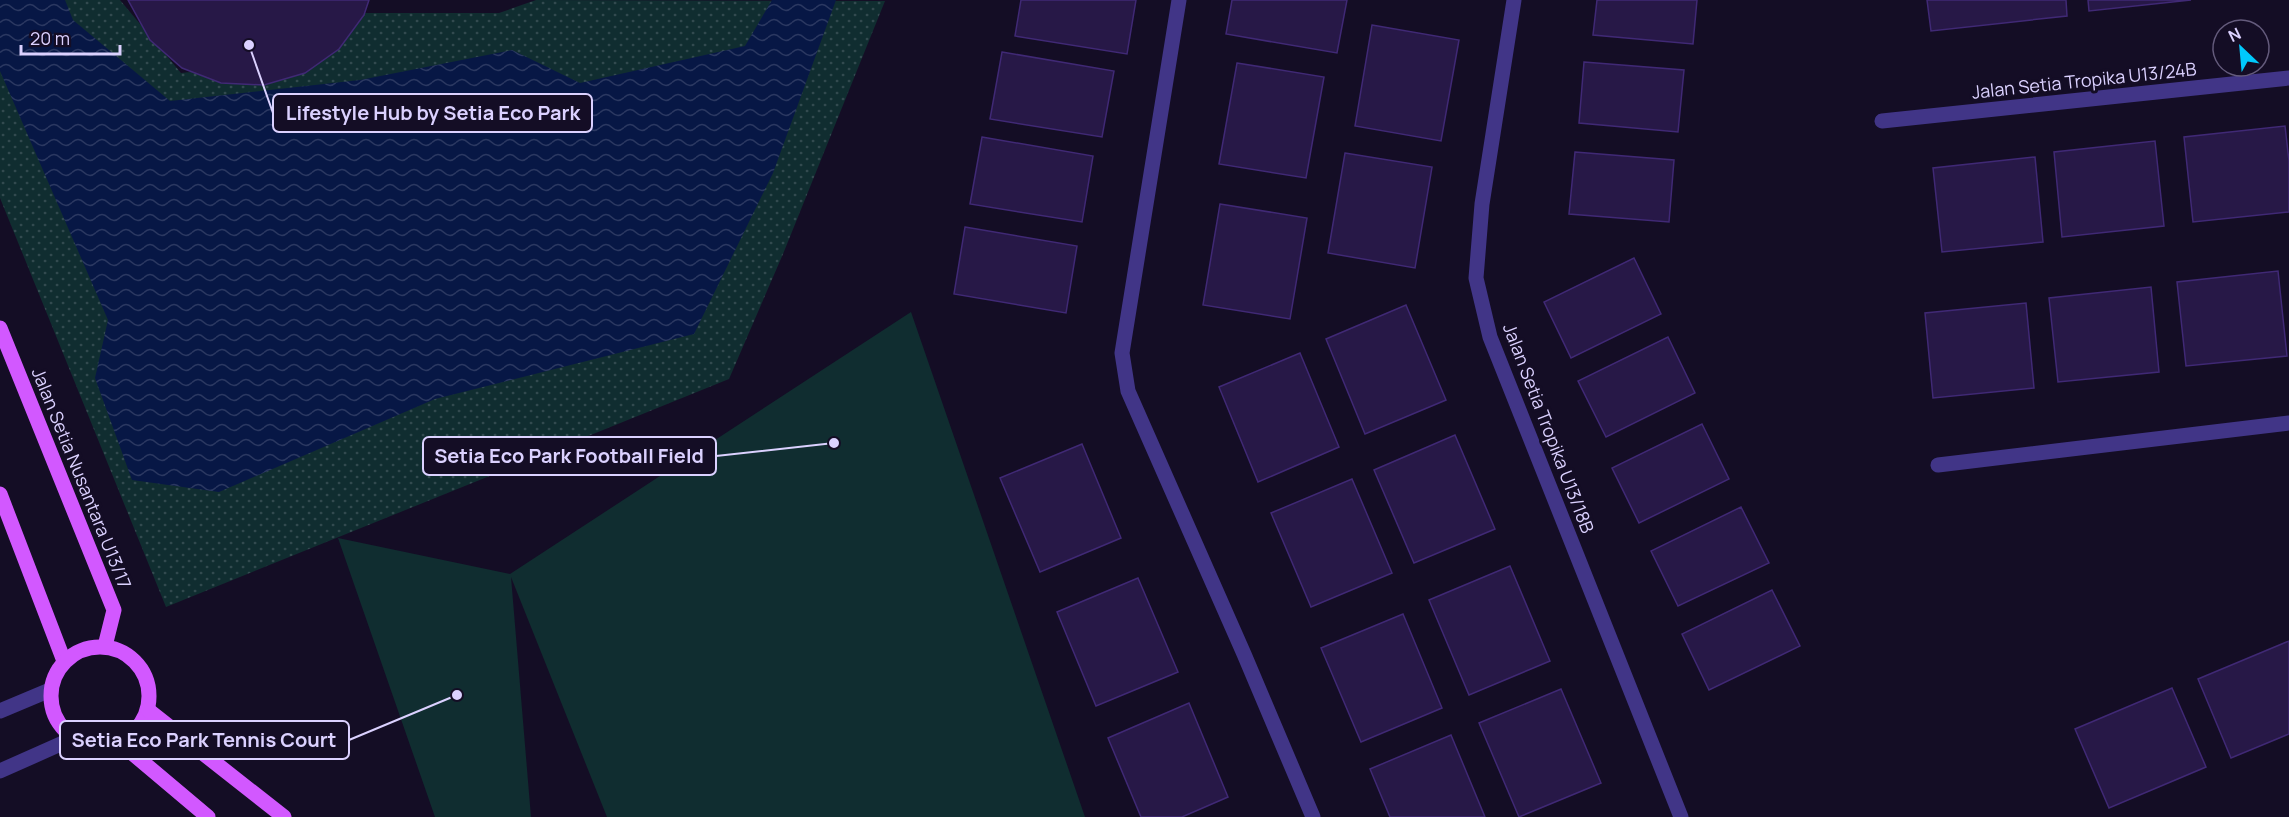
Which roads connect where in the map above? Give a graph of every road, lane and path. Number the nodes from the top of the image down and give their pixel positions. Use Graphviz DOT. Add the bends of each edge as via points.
graph roads {
  1 [pos="1179,0"];
  2 [pos="1514,0"];
  3 [pos="2289,78"];
  4 [pos="1882,121"];
  5 [pos="0,328"];
  6 [pos="2289,423"];
  7 [pos="1938,465"];
  8 [pos="0,494"];
  9 [pos="105,646"];
  10 [pos="64,661"];
  11 [pos="50,690"];
  12 [pos="148,710"];
  13 [pos="0,711"];
  14 [pos="74,738"];
  15 [pos="119,741"];
  16 [pos="0,771"];
  17 [pos="208,817"];
  18 [pos="284,817"];
  19 [pos="1313,817"];
  20 [pos="1682,817"];
  1 -- 19 [label="street" via="1122,353 1128,391"];
  2 -- 20 [label="street, Jalan Setia Tropika U13/18B" via="1482,204 1476,278 1490,337"];
  3 -- 4 [label="street, Jalan Setia Tropika U13/24B"];
  5 -- 9 [label="main road, Jalan Setia Nusantara U13/17" via="114,610"];
  6 -- 7 [label="street"];
  8 -- 10 [label="main road"];
  9 -- 10 [label="main road" via="83,649"];
  9 -- 12 [label="main road" via="127,653 142,668 150,689"];
  10 -- 11 [label="main road"];
  11 -- 13 [label="street"];
  11 -- 14 [label="main road" via="58,723"];
  12 -- 15 [label="main road" via="137,729"];
  12 -- 18 [label="main road"];
  14 -- 15 [label="main road" via="95,746"];
  14 -- 16 [label="street"];
  15 -- 17 [label="main road"];
}
